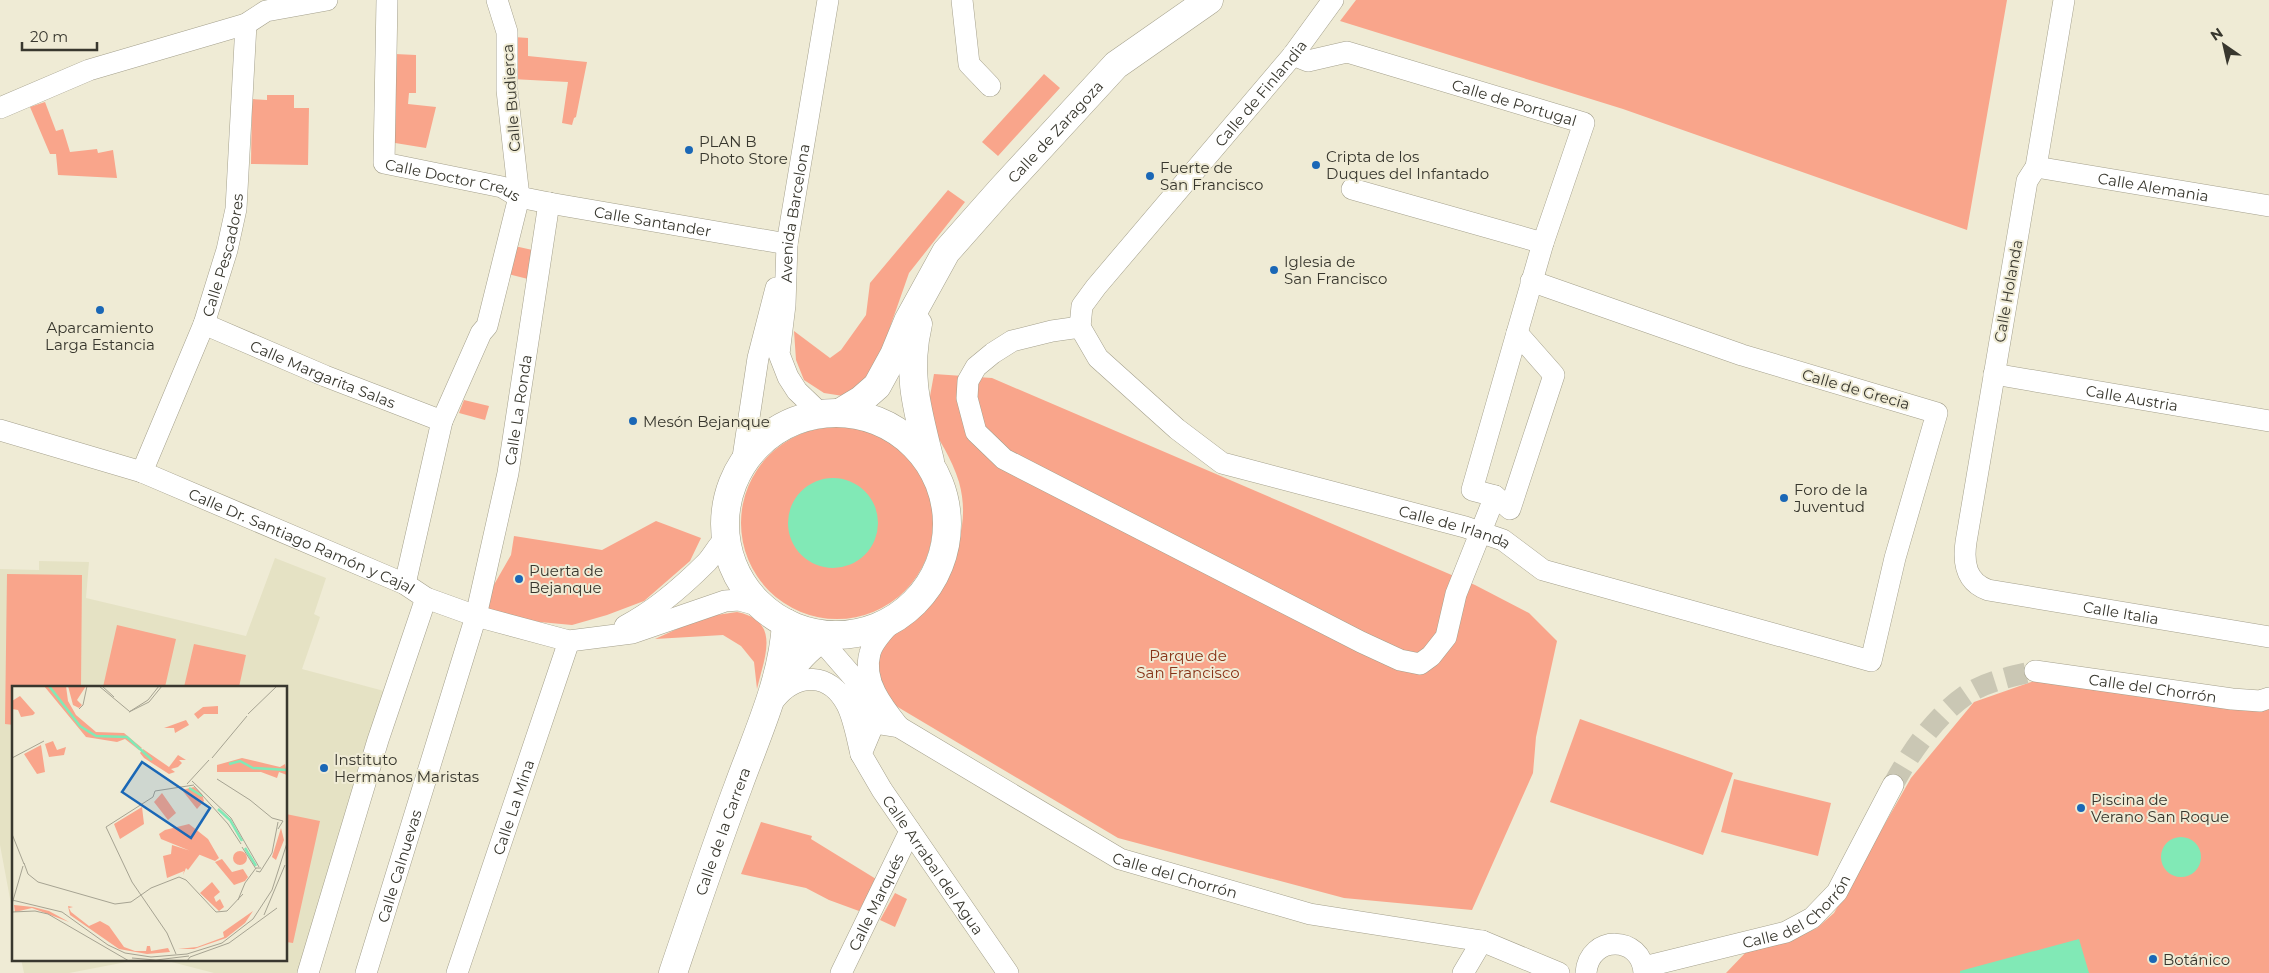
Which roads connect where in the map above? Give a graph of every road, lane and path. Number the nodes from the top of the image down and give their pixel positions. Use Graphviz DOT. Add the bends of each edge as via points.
graph roads {
  1 [pos="327,0"];
  2 [pos="387,0"];
  3 [pos="497,0"];
  4 [pos="828,0"];
  5 [pos="962,0"];
  6 [pos="1209,0"];
  7 [pos="1332,0"];
  8 [pos="2064,0"];
  9 [pos="246,24"];
  10 [pos="1293,55"];
  11 [pos="990,86"];
  12 [pos="0,108"];
  13 [pos="2036,167"];
  14 [pos="1352,189"];
  15 [pos="519,197"];
  16 [pos="548,204"];
  17 [pos="2269,206"];
  18 [pos="1543,243"];
  19 [pos="787,244"];
  20 [pos="1532,281"];
  21 [pos="926,288"];
  22 [pos="204,324"];
  23 [pos="1080,327"];
  24 [pos="1517,333"];
  25 [pos="1994,374"];
  26 [pos="830,412"];
  27 [pos="442,421"];
  28 [pos="2269,421"];
  29 [pos="0,430"];
  30 [pos="930,462"];
  31 [pos="742,464"];
  32 [pos="142,472"];
  33 [pos="1502,502"];
  34 [pos="1480,532"];
  35 [pos="726,538"];
  36 [pos="1974,582"];
  37 [pos="405,584"];
  38 [pos="426,598"];
  39 [pos="761,606"];
  40 [pos="476,616"];
  41 [pos="895,618"];
  42 [pos="811,632"];
  43 [pos="605,637"];
  44 [pos="2269,637"];
  45 [pos="569,641"];
  46 [pos="1871,661"];
  47 [pos="2035,671"];
  48 [pos="2269,698"];
  49 [pos="769,700"];
  50 [pos="874,723"];
  51 [pos="899,727"];
  52 [pos="861,754"];
  53 [pos="1893,784"];
  54 [pos="910,831"];
  55 [pos="1482,941"];
  56 [pos="1644,970"];
  57 [pos="308,973"];
  58 [pos="366,973"];
  59 [pos="457,973"];
  60 [pos="673,973"];
  61 [pos="841,973"];
  62 [pos="1008,973"];
  63 [pos="1463,973"];
  64 [pos="1559,973"];
  65 [pos="1586,973"];
  1 -- 9 [label="street" via="266,11"];
  2 -- 15 [label="street, Calle Doctor Creus" via="384,163 502,187"];
  3 -- 15 [label="street, Calle Budierca" via="507,32 507,90"];
  4 -- 19 [label="street, Avenida Barcelona"];
  5 -- 11 [label="street" via="970,64"];
  6 -- 21 [label="street, Calle de Zaragoza" via="1116,65 946,252"];
  7 -- 10 [label="street, Calle de Finlandia"];
  8 -- 13 [label="street, Calle Holanda"];
  9 -- 12 [label="street" via="89,70"];
  9 -- 22 [label="street, Calle Pescadores" via="236,209"];
  10 -- 18 [label="street, Calle de Portugal" via="1308,61 1347,52 1584,123"];
  10 -- 23 [label="street, Calle de Finlandia" via="1096,287 1082,306"];
  13 -- 17 [label="street, Calle Alemania"];
  13 -- 25 [label="street, Calle Holanda" via="2027,181"];
  14 -- 18 [label="street"];
  15 -- 16 [label="street, Calle Santander"];
  15 -- 27 [label="street, Calle Doctor Creus" via="487,326"];
  16 -- 19 [label="street, Calle Santander"];
  16 -- 40 [label="street, Calle La Ronda" via="508,473"];
  18 -- 20 [label="street, Calle de Portugal"];
  19 -- 26 [label="street, Avenida Barcelona" via="779,354 797,391"];
  19 -- 31 [label="street" via="758,358"];
  20 -- 24 [label="street, Calle de Portugal"];
  20 -- 46 [label="street, Calle de Grecia" via="1742,355 1938,413 1895,558"];
  21 -- 26 [label="street, Calle de Zaragoza" via="877,386 861,400"];
  21 -- 30 [label="street, Calle de Zaragoza" via="913,346 913,391"];
  22 -- 27 [label="street, Calle Margarita Salas"];
  22 -- 32 [label="street, Calle Pescadores"];
  23 -- 34 [label="street, Calle de Irlanda" via="1098,358 1177,430 1222,463"];
  23 -- 34 [label="street" via="1012,341 976,367 968,382 967,398 976,432 1004,459 1362,642 1400,660 1420,664 1446,637 1456,594"];
  24 -- 33 [label="street" via="1554,375"];
  24 -- 33 [label="street, Calle de Portugal" via="1472,490"];
  25 -- 28 [label="street, Calle Austria"];
  25 -- 36 [label="street, Calle Holanda" via="1964,553 1965,569"];
  26 -- 30 [label="street" via="867,416 892,427 913,442"];
  26 -- 31 [label="street" via="785,425 761,442"];
  27 -- 37 [label="street, Calle Doctor Creus"];
  29 -- 32 [label="street, Calle Dr. Santiago Ramón y Cajal"];
  30 -- 41 [label="street" via="941,484 947,508 948,533 932,582"];
  31 -- 35 [label="street" via="731,487 725,512"];
  32 -- 37 [label="street, Calle Dr. Santiago Ramón y Cajal"];
  33 -- 34 [label="street"];
  34 -- 46 [label="street, Calle de Irlanda" via="1503,540 1543,570"];
  35 -- 39 [label="street" via="736,573"];
  35 -- 43 [label="street, Calle Dr. Santiago Ramón y Cajal" via="681,589"];
  36 -- 44 [label="street, Calle Italia" via="1988,590"];
  37 -- 38 [label="street, Calle Dr. Santiago Ramón y Cajal"];
  38 -- 40 [label="street, Calle Dr. Santiago Ramón y Cajal"];
  38 -- 57 [label="street" via="378,740"];
  39 -- 42 [label="street"];
  39 -- 43 [label="street, Calle Dr. Santiago Ramón y Cajal" via="739,600 725,601 632,633"];
  40 -- 45 [label="street, Calle Dr. Santiago Ramón y Cajal"];
  40 -- 58 [label="street, Calle Calnuevas"];
  41 -- 42 [label="street" via="864,632"];
  41 -- 51 [label="street, Calle del Chorrón" via="870,652 869,674 880,703"];
  42 -- 49 [label="street"];
  42 -- 50 [label="street" via="853,677"];
  43 -- 45 [label="street, Calle Dr. Santiago Ramón y Cajal"];
  45 -- 59 [label="street, Calle La Mina"];
  47 -- 48 [label="street, Calle del Chorrón" via="2232,699 2260,701"];
  49 -- 52 [label="street, Calle Arrabal del Agua" via="784,688 805,679 822,680 847,705"];
  49 -- 60 [label="street, Calle de la Carrera"];
  50 -- 51 [label="street, Calle del Chorrón"];
  50 -- 52 [label="street"];
  51 -- 55 [label="street, Calle del Chorrón" via="1120,859 1310,914"];
  52 -- 54 [label="street, Calle Arrabal del Agua"];
  53 -- 56 [label="street, Calle del Chorrón" via="1837,892 1812,918 1786,932"];
  54 -- 61 [label="street, Calle Marqués"];
  54 -- 62 [label="street, Calle Arrabal del Agua"];
  55 -- 63 [label="street"];
  55 -- 64 [label="street, Calle del Chorrón"];
  56 -- 65 [label="street, Calle del Chorrón" via="1639,956 1632,949 1622,944 1611,944 1593,953"];
}
